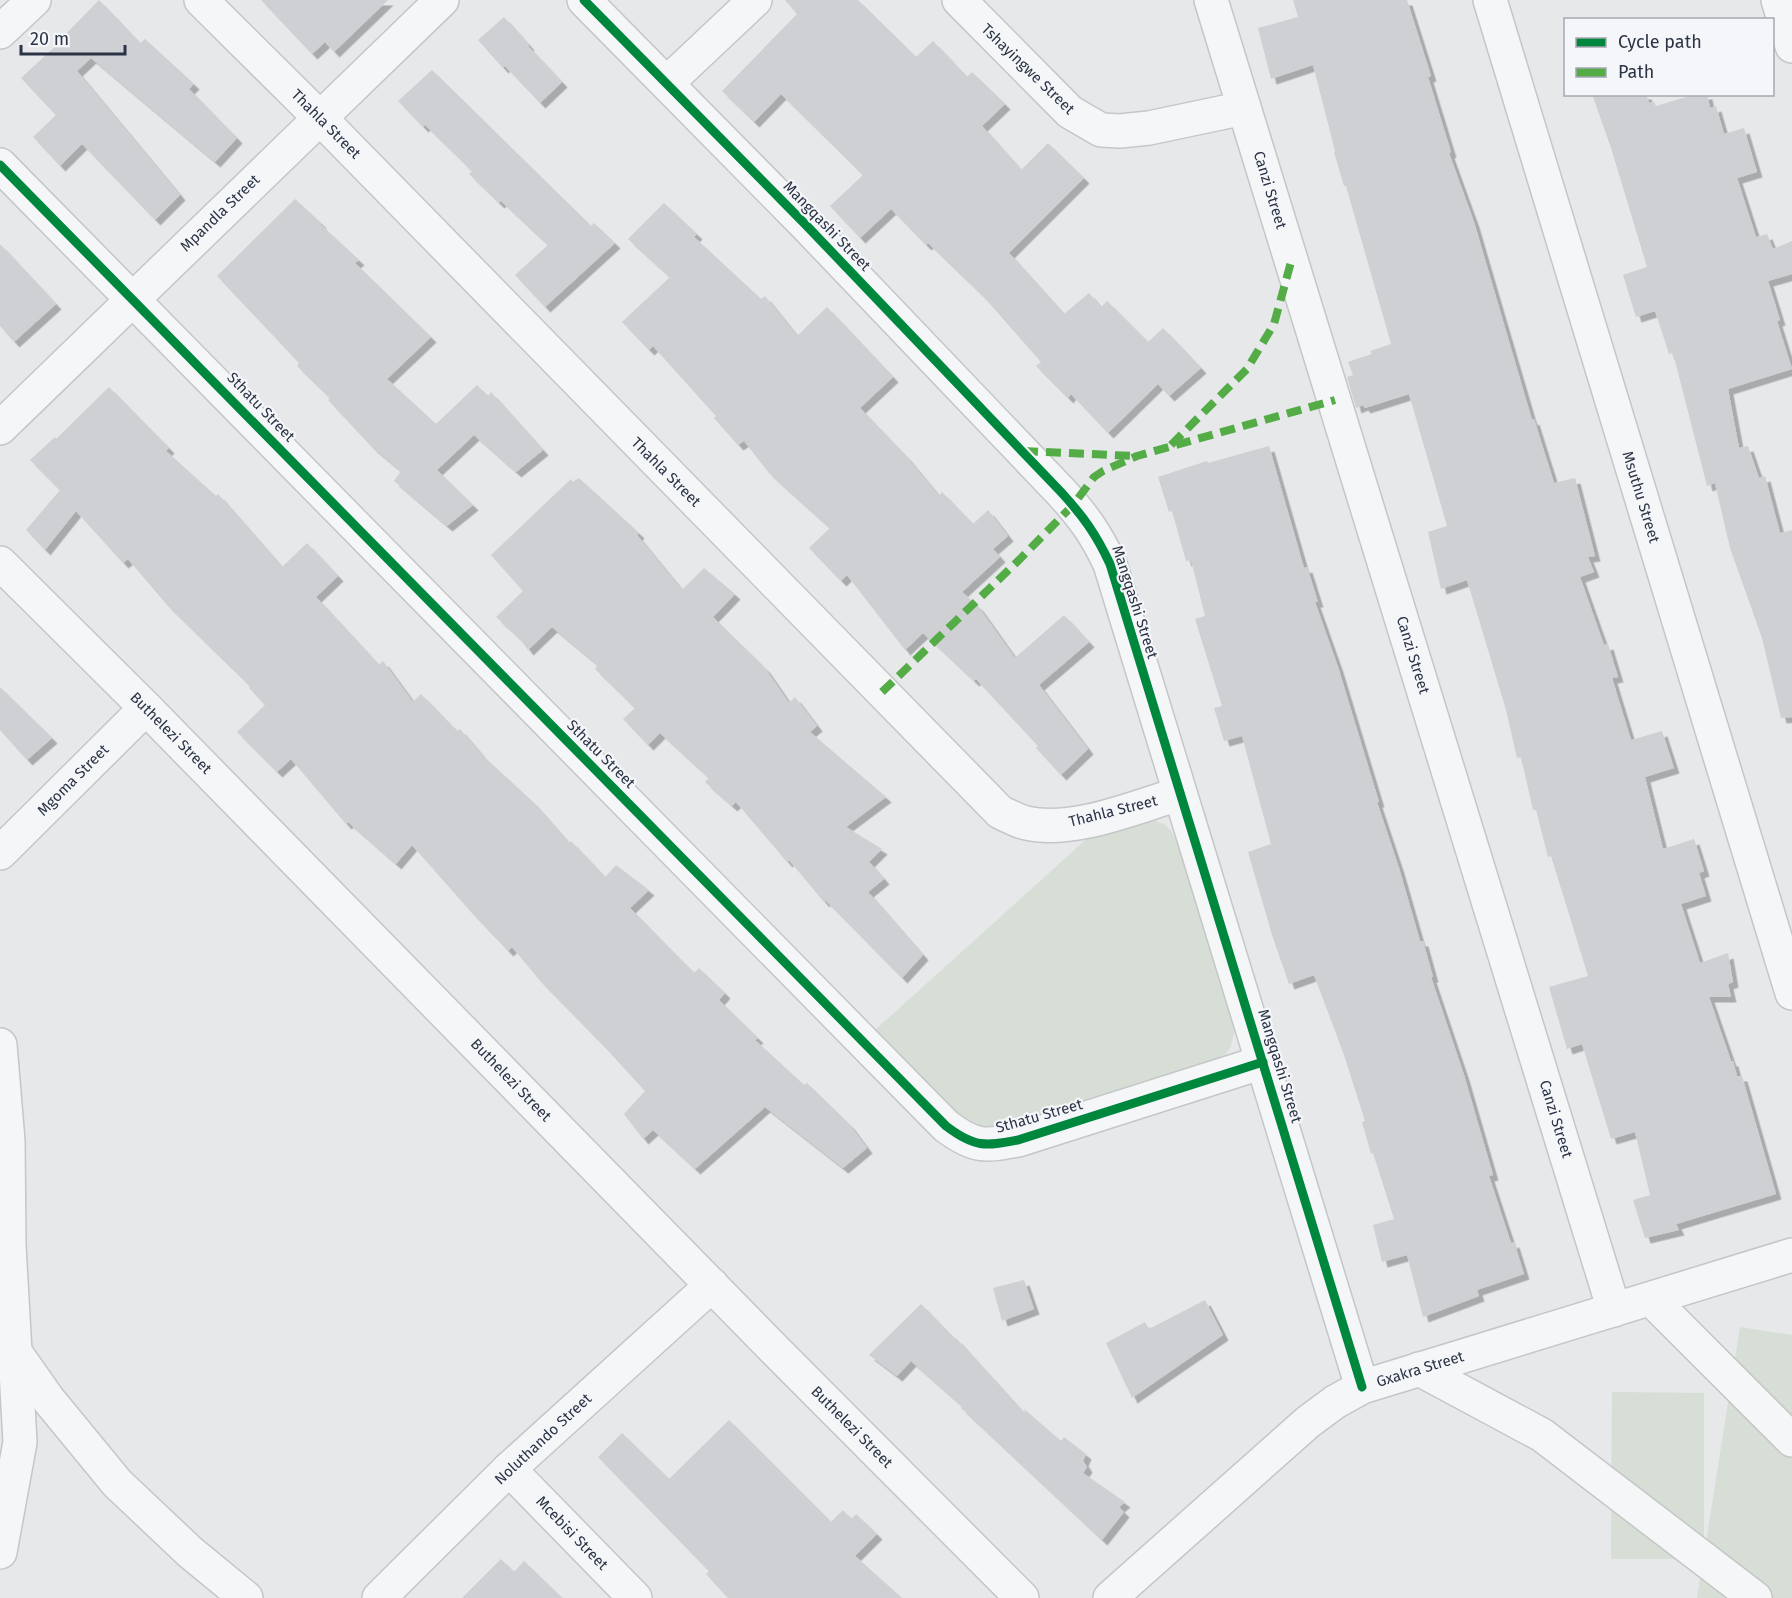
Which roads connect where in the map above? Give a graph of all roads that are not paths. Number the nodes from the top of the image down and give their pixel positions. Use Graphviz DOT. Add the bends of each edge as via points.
graph roads {
  1 [pos="34,0"];
  2 [pos="201,0"];
  3 [pos="442,0"];
  4 [pos="584,0"];
  5 [pos="755,0"];
  6 [pos="959,0"];
  7 [pos="1211,0"];
  8 [pos="1490,0"];
  9 [pos="1778,0"];
  10 [pos="0,32"];
  11 [pos="1792,46"];
  12 [pos="667,83"];
  13 [pos="1244,108"];
  14 [pos="320,117"];
  15 [pos="0,165"];
  16 [pos="133,298"];
  17 [pos="0,428"];
  18 [pos="0,563"];
  19 [pos="146,708"];
  20 [pos="1179,794"];
  21 [pos="0,853"];
  22 [pos="1792,993"];
  23 [pos="0,1045"];
  24 [pos="1263,1062"];
  25 [pos="1792,1255"];
  26 [pos="712,1285"];
  27 [pos="1651,1299"];
  28 [pos="1614,1310"];
  29 [pos="8,1342"];
  30 [pos="1419,1369"];
  31 [pos="1362,1387"];
  32 [pos="1792,1440"];
  33 [pos="509,1469"];
  34 [pos="0,1552"];
  35 [pos="246,1598"];
  36 [pos="379,1598"];
  37 [pos="635,1598"];
  38 [pos="1022,1598"];
  39 [pos="1110,1598"];
  40 [pos="1755,1598"];
  1 -- 10 [label="street"];
  2 -- 14 [label="street, Thahla Street"];
  3 -- 14 [label="street, Mpandla Street"];
  4 -- 12 [label="street, Mangqashi Street"];
  5 -- 12 [label="street"];
  6 -- 13 [label="street, Tshayingwe Street" via="1070,112 1101,129 1149,128"];
  7 -- 13 [label="street, Canzi Street"];
  8 -- 22 [label="street, Msuthu Street"];
  9 -- 11 [label="street"];
  12 -- 20 [label="street, Mangqashi Street" via="1090,525 1110,564"];
  13 -- 28 [label="street, Canzi Street"];
  14 -- 16 [label="street, Mpandla Street"];
  14 -- 20 [label="street, Thahla Street" via="1000,813 1025,823 1067,824"];
  15 -- 16 [label="street, Sthatu Street"];
  16 -- 17 [label="street, Mpandla Street"];
  16 -- 24 [label="street, Sthatu Street" via="957,1134 971,1143 989,1145 1018,1140"];
  18 -- 19 [label="street, Buthelezi Street"];
  19 -- 21 [label="street, Mgoma Street"];
  19 -- 26 [label="street, Buthelezi Street"];
  20 -- 24 [label="street, Mangqashi Street"];
  23 -- 29 [label="street" via="8,1141"];
  24 -- 31 [label="street, Mangqashi Street"];
  25 -- 27 [label="street, Gxakra Street"];
  26 -- 33 [label="street, Noluthando Street"];
  26 -- 38 [label="street, Buthelezi Street"];
  27 -- 28 [label="street, Gxakra Street"];
  27 -- 32 [label="street"];
  28 -- 30 [label="street, Gxakra Street"];
  29 -- 34 [label="street" via="20,1442"];
  29 -- 35 [label="street" via="48,1399 117,1483"];
  30 -- 31 [label="street, Gxakra Street"];
  30 -- 40 [label="street" via="1542,1435"];
  31 -- 39 [label="street, Gxakra Street" via="1308,1422"];
  33 -- 36 [label="street, Noluthando Street"];
  33 -- 37 [label="street, Mcebisi Street"];
}
